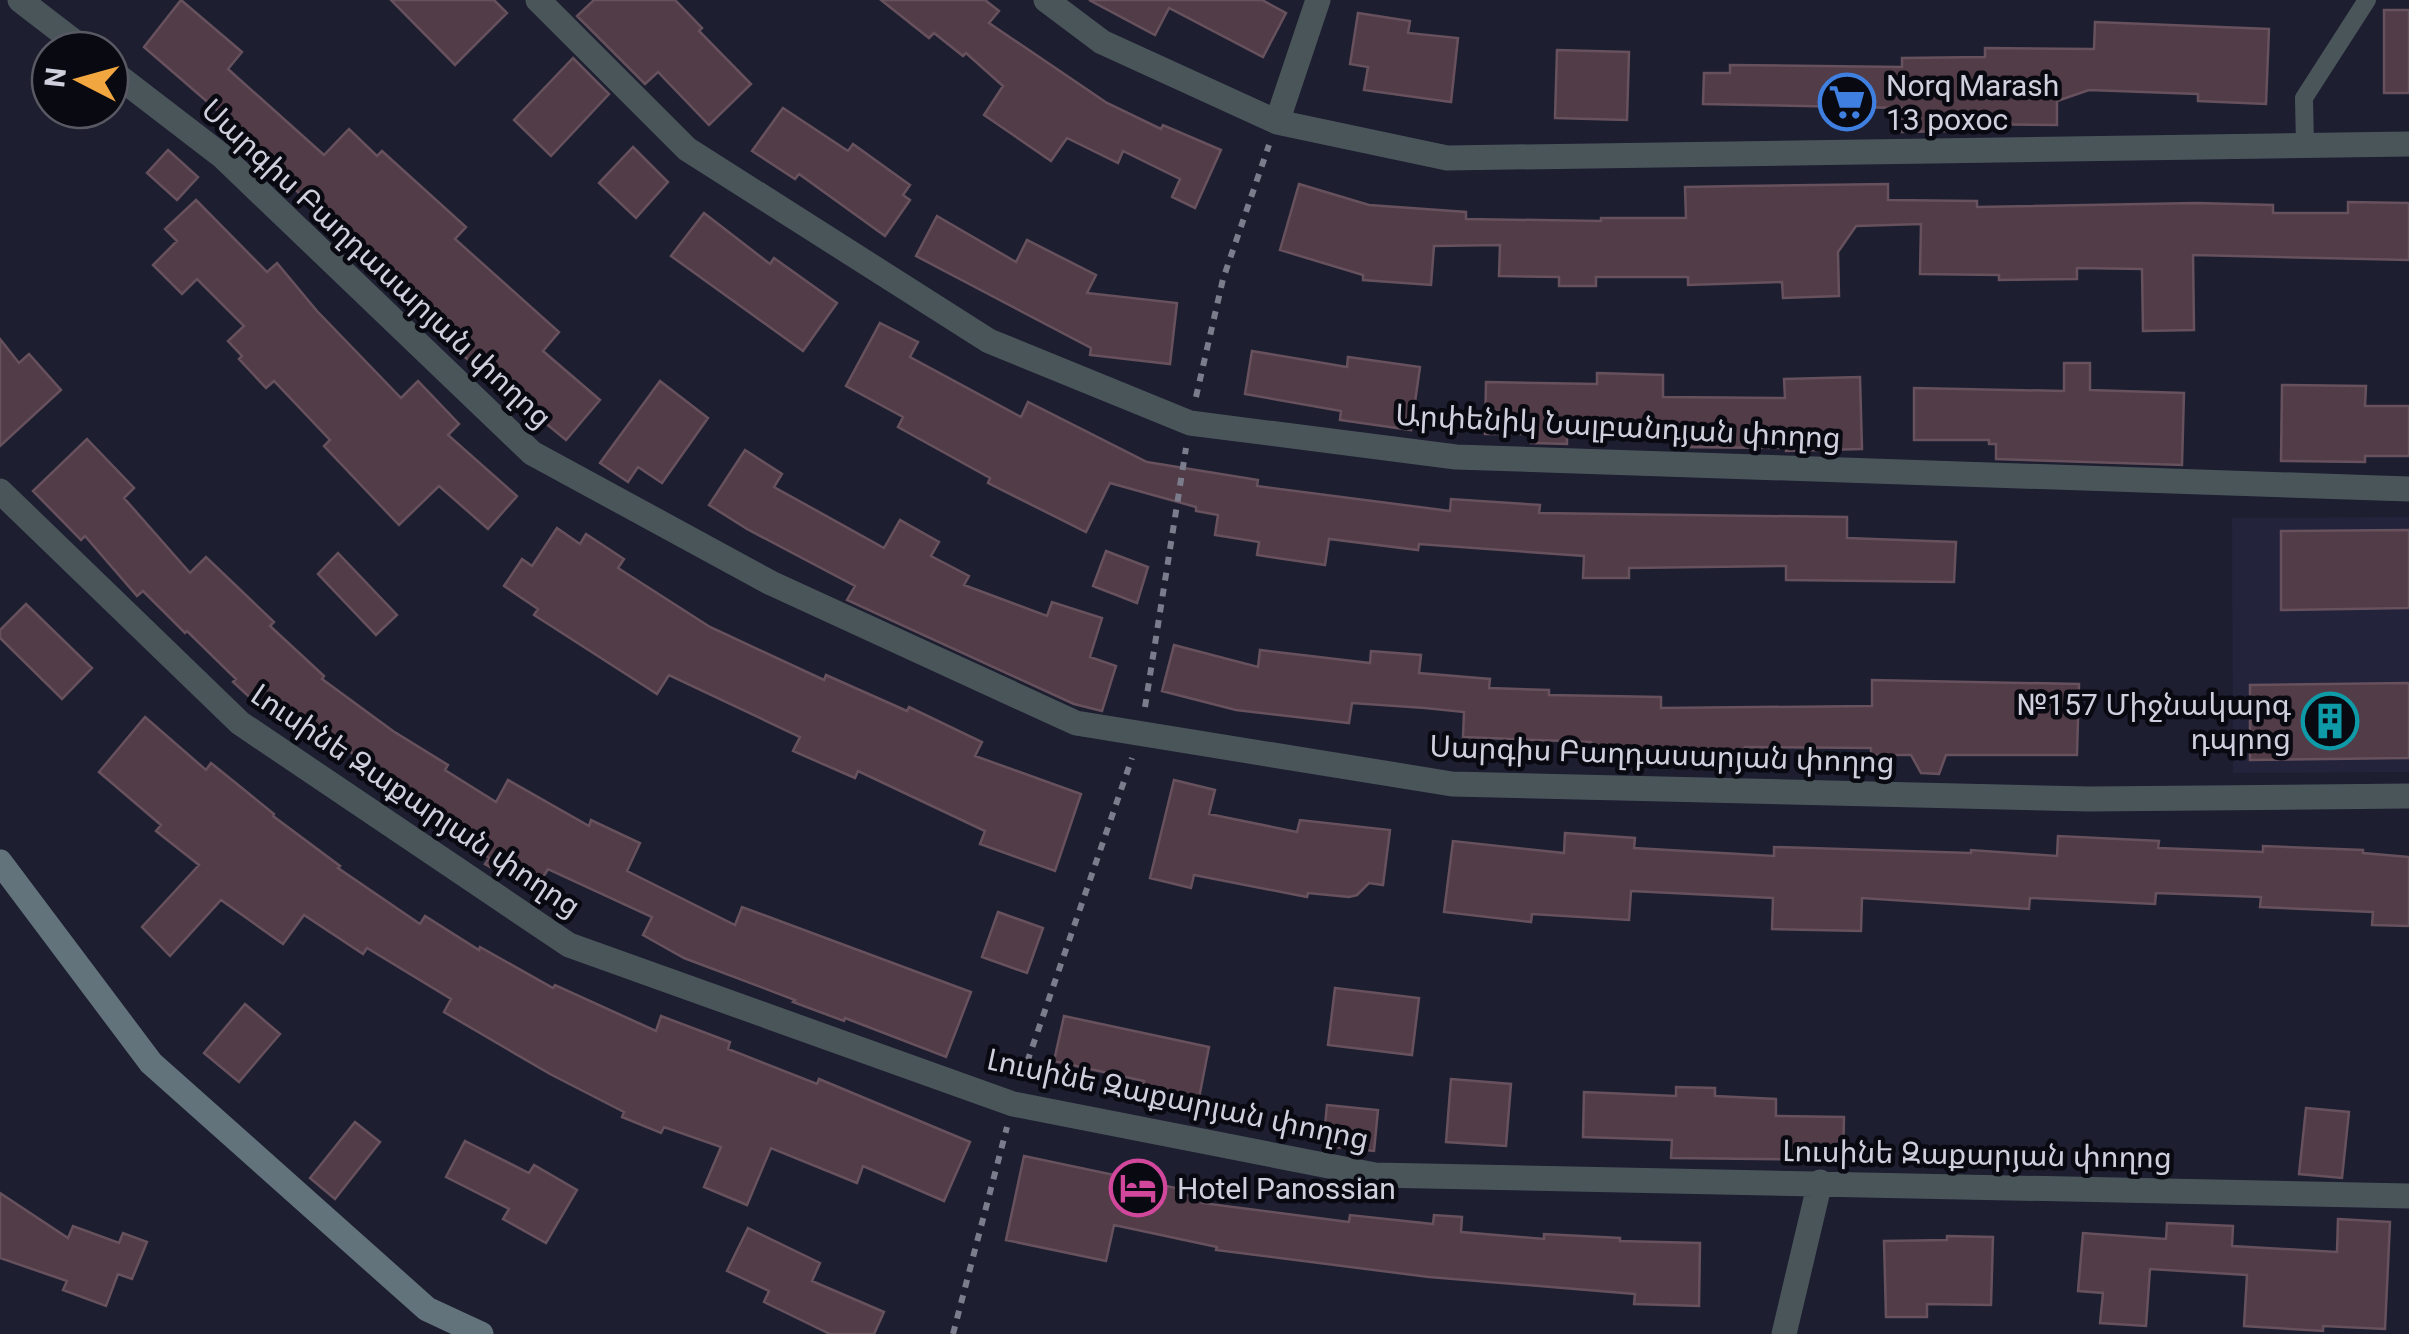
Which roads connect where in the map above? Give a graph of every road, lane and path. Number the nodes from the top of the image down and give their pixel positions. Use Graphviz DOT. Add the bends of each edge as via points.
graph roads {
  1 [pos="20,0"];
  2 [pos="538,0"];
  3 [pos="1046,0"];
  4 [pos="1318,0"];
  5 [pos="2367,0"];
  6 [pos="58,30"];
  7 [pos="130,85"];
  8 [pos="1277,122"];
  9 [pos="2409,144"];
  10 [pos="2305,146"];
  11 [pos="1190,422"];
  12 [pos="2409,489"];
  13 [pos="0,491"];
  14 [pos="1140,734"];
  15 [pos="2409,796"];
  16 [pos="0,862"];
  17 [pos="1013,1104"];
  18 [pos="996,1166"];
  19 [pos="1820,1182"];
  20 [pos="2409,1196"];
  21 [pos="481,1334"];
  22 [pos="952,1334"];
  23 [pos="1784,1334"];
  1 -- 6 [label="street"];
  2 -- 11 [label="street, Արփենիկ Նալբանդյան փողոց" via="687,149 989,341"];
  3 -- 8 [label="street" via="1102,42"];
  4 -- 8 [label="street"];
  5 -- 10 [label="lane" via="2304,98"];
  7 -- 14 [label="street, Սարգիս Բաղդասարյան փողոց" via="222,156 532,453 771,582 1076,723"];
  8 -- 10 [label="street" via="1447,158"];
  8 -- 11 [label="path" via="1223,279"];
  9 -- 10 [label="street"];
  11 -- 12 [label="street, Արփենիկ Նալբանդյան փողոց" via="1456,457"];
  11 -- 14 [label="path"];
  13 -- 17 [label="street, Լուսինե Զաքարյան փողոց" via="240,722 569,945"];
  14 -- 15 [label="street, Սարգիս Բաղդասարյան փողոց" via="1452,784 2089,799"];
  14 -- 17 [label="path"];
  16 -- 21 [label="main road" via="151,1063 427,1309"];
  17 -- 19 [label="street, Լուսինե Զաքարյան փողոց" via="1376,1175"];
  18 -- 22 [label="path"];
  19 -- 20 [label="street, Լուսինե Զաքարյան փողոց"];
  19 -- 23 [label="street"];
}
